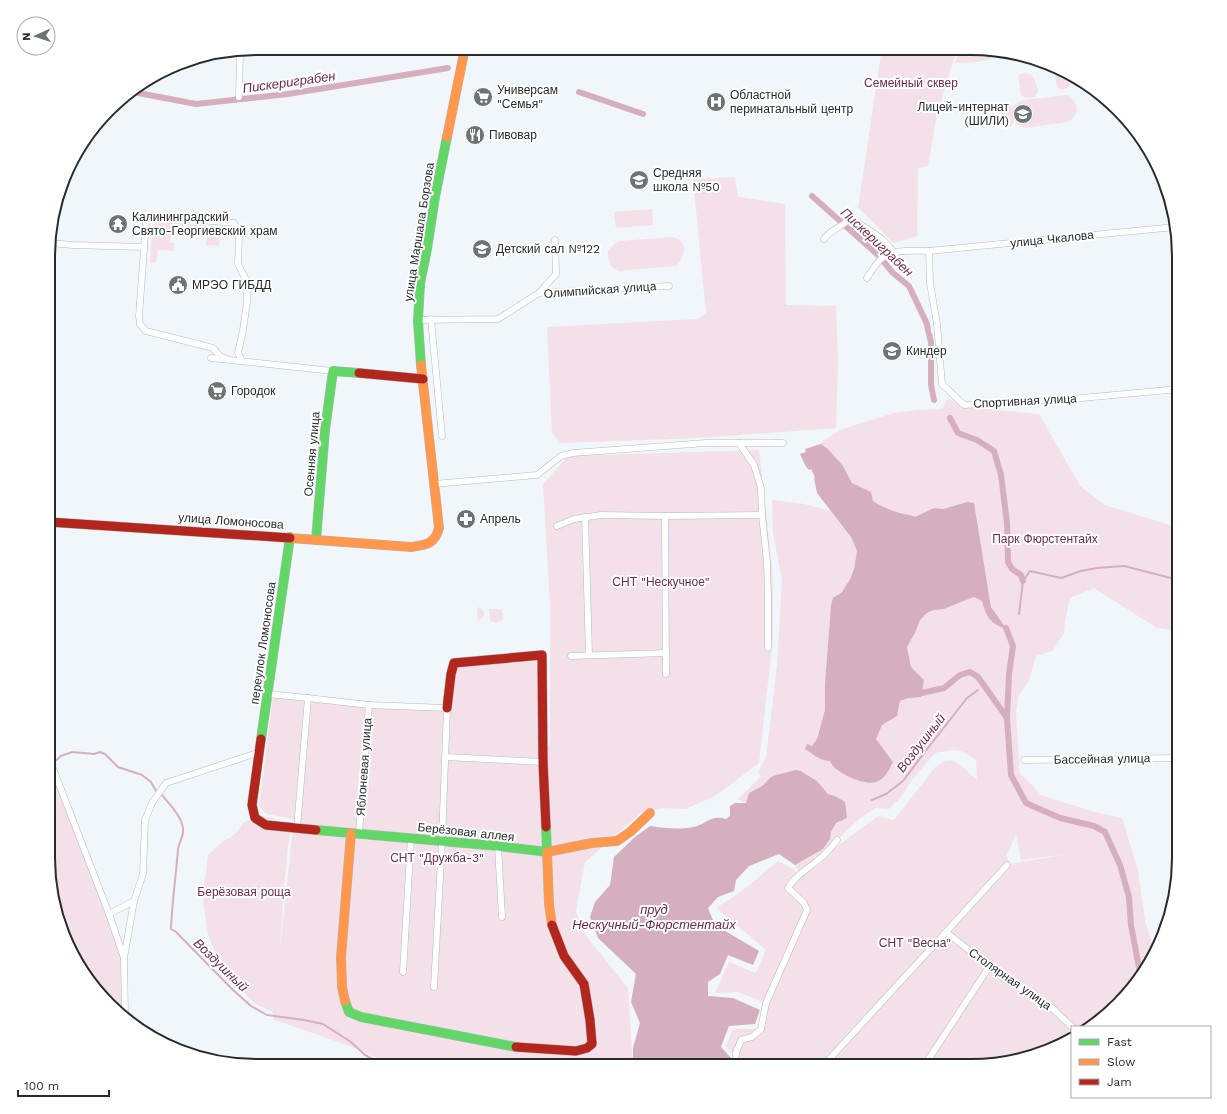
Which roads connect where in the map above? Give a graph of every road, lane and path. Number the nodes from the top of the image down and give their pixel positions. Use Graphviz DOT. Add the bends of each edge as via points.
graph roads {
  1 [pos="240,55"];
  2 [pos="464,55"];
  3 [pos="239,97"];
  4 [pos="1170,228"];
  5 [pos="824,239"];
  6 [pos="555,240"];
  7 [pos="55,243"];
  8 [pos="144,247"];
  9 [pos="929,251"];
  10 [pos="894,252"];
  11 [pos="867,278"];
  12 [pos="669,286"];
  13 [pos="539,293"];
  14 [pos="431,319"];
  15 [pos="418,320"];
  16 [pos="211,358"];
  17 [pos="226,360"];
  18 [pos="242,361"];
  19 [pos="332,371"];
  20 [pos="423,378"];
  21 [pos="1172,390"];
  22 [pos="442,436"];
  23 [pos="739,443"];
  24 [pos="783,443"];
  25 [pos="434,484"];
  26 [pos="762,515"];
  27 [pos="665,516"];
  28 [pos="585,517"];
  29 [pos="55,522"];
  30 [pos="557,526"];
  31 [pos="290,537"];
  32 [pos="316,540"];
  33 [pos="411,547"];
  34 [pos="768,648"];
  35 [pos="666,653"];
  36 [pos="571,656"];
  37 [pos="589,656"];
  38 [pos="666,674"];
  39 [pos="268,694"];
  40 [pos="308,698"];
  41 [pos="368,705"];
  42 [pos="447,708"];
  43 [pos="260,752"];
  44 [pos="446,757"];
  45 [pos="1172,758"];
  46 [pos="1024,760"];
  47 [pos="543,762"];
  48 [pos="55,774"];
  49 [pos="650,814"];
  50 [pos="297,828"];
  51 [pos="355,833"];
  52 [pos="411,838"];
  53 [pos="837,840"];
  54 [pos="442,841"];
  55 [pos="498,846"];
  56 [pos="546,852"];
  57 [pos="1007,865"];
  58 [pos="134,901"];
  59 [pos="109,914"];
  60 [pos="502,917"];
  61 [pos="946,932"];
  62 [pos="124,958"];
  63 [pos="989,967"];
  64 [pos="404,972"];
  65 [pos="434,988"];
  66 [pos="125,1011"];
  67 [pos="1071,1027"];
  68 [pos="736,1059"];
  69 [pos="829,1059"];
  70 [pos="929,1059"];
  1 -- 3 [label="street"];
  2 -- 15 [label="street, улица Маршала Борзова" via="420,284"];
  4 -- 9 [label="street, улица Чкалова"];
  5 -- 10 [label="street" via="827,234 847,221 857,222 882,239"];
  6 -- 13 [label="street" via="556,274"];
  7 -- 8 [label="street"];
  8 -- 17 [label="street" via="140,324 146,331 213,348"];
  8 -- 18 [label="street" via="146,222 155,216 234,223 239,234 238,264 247,282 247,302 238,352"];
  9 -- 10 [label="street, улица Чкалова"];
  9 -- 21 [label="street, Спортивная улица" via="930,283 937,324 942,384 964,405"];
  10 -- 11 [label="street" via="882,258"];
  12 -- 13 [label="street, Олимпийская улица"];
  13 -- 14 [label="street, Олимпийская улица" via="498,319"];
  14 -- 15 [label="street, Олимпийская улица"];
  14 -- 22 [label="street"];
  15 -- 20 [label="street, улица Маршала Борзова"];
  16 -- 17 [label="street"];
  17 -- 18 [label="street"];
  18 -- 19 [label="street"];
  19 -- 20 [label="street"];
  19 -- 32 [label="street, Осенняя улица"];
  20 -- 25 [label="street, улица Маршала Борзова"];
  23 -- 24 [label="street"];
  23 -- 25 [label="street" via="573,453 561,456 536,475"];
  23 -- 26 [label="street" via="754,465 761,488"];
  25 -- 33 [label="street, улица Маршала Борзова" via="438,534 428,544"];
  26 -- 27 [label="street"];
  26 -- 34 [label="street" via="767,562"];
  27 -- 28 [label="street"];
  27 -- 35 [label="street"];
  28 -- 30 [label="street"];
  28 -- 37 [label="street"];
  29 -- 31 [label="street, улица Ломоносова"];
  31 -- 32 [label="street, улица Ломоносова"];
  31 -- 39 [label="street, переулок Ломоносова"];
  32 -- 33 [label="street, улица Ломоносова"];
  35 -- 37 [label="street"];
  35 -- 38 [label="street"];
  36 -- 37 [label="street"];
  39 -- 40 [label="street, Яблоневая улица"];
  39 -- 43 [label="street, переулок Ломоносова"];
  40 -- 41 [label="street, Яблоневая улица"];
  40 -- 50 [label="street"];
  41 -- 42 [label="street"];
  41 -- 51 [label="street, Яблоневая улица"];
  42 -- 44 [label="street"];
  42 -- 47 [label="street" via="454,663 542,655"];
  43 -- 50 [label="street, Берёзовая аллея" via="253,813 258,821 266,825"];
  43 -- 58 [label="street" via="166,783 152,803 145,820 143,874"];
  44 -- 47 [label="street"];
  44 -- 54 [label="street"];
  45 -- 46 [label="street, Бассейная улица"];
  47 -- 56 [label="street"];
  48 -- 59 [label="street"];
  49 -- 56 [label="street, Берёзовая аллея" via="616,841"];
  50 -- 51 [label="street, Берёзовая аллея"];
  51 -- 52 [label="street, Берёзовая аллея"];
  51 -- 56 [label="street" via="342,941 343,995 349,1012 361,1017 510,1047 576,1051 592,1044 586,991 584,984 564,956 553,930"];
  52 -- 54 [label="street, Берёзовая аллея"];
  52 -- 64 [label="street"];
  53 -- 68 [label="street" via="816,862 800,873 788,888 804,903 807,910 766,1003 761,1029 752,1037 741,1040"];
  54 -- 55 [label="street, Берёзовая аллея"];
  54 -- 65 [label="street"];
  55 -- 56 [label="street, Берёзовая аллея"];
  55 -- 60 [label="street"];
  57 -- 61 [label="street"];
  58 -- 59 [label="street"];
  58 -- 62 [label="street"];
  59 -- 62 [label="street"];
  61 -- 63 [label="street, Столярная улица"];
  61 -- 69 [label="street"];
  62 -- 66 [label="street"];
  63 -- 67 [label="street, Столярная улица" via="1052,1008"];
  63 -- 70 [label="street"];
}
